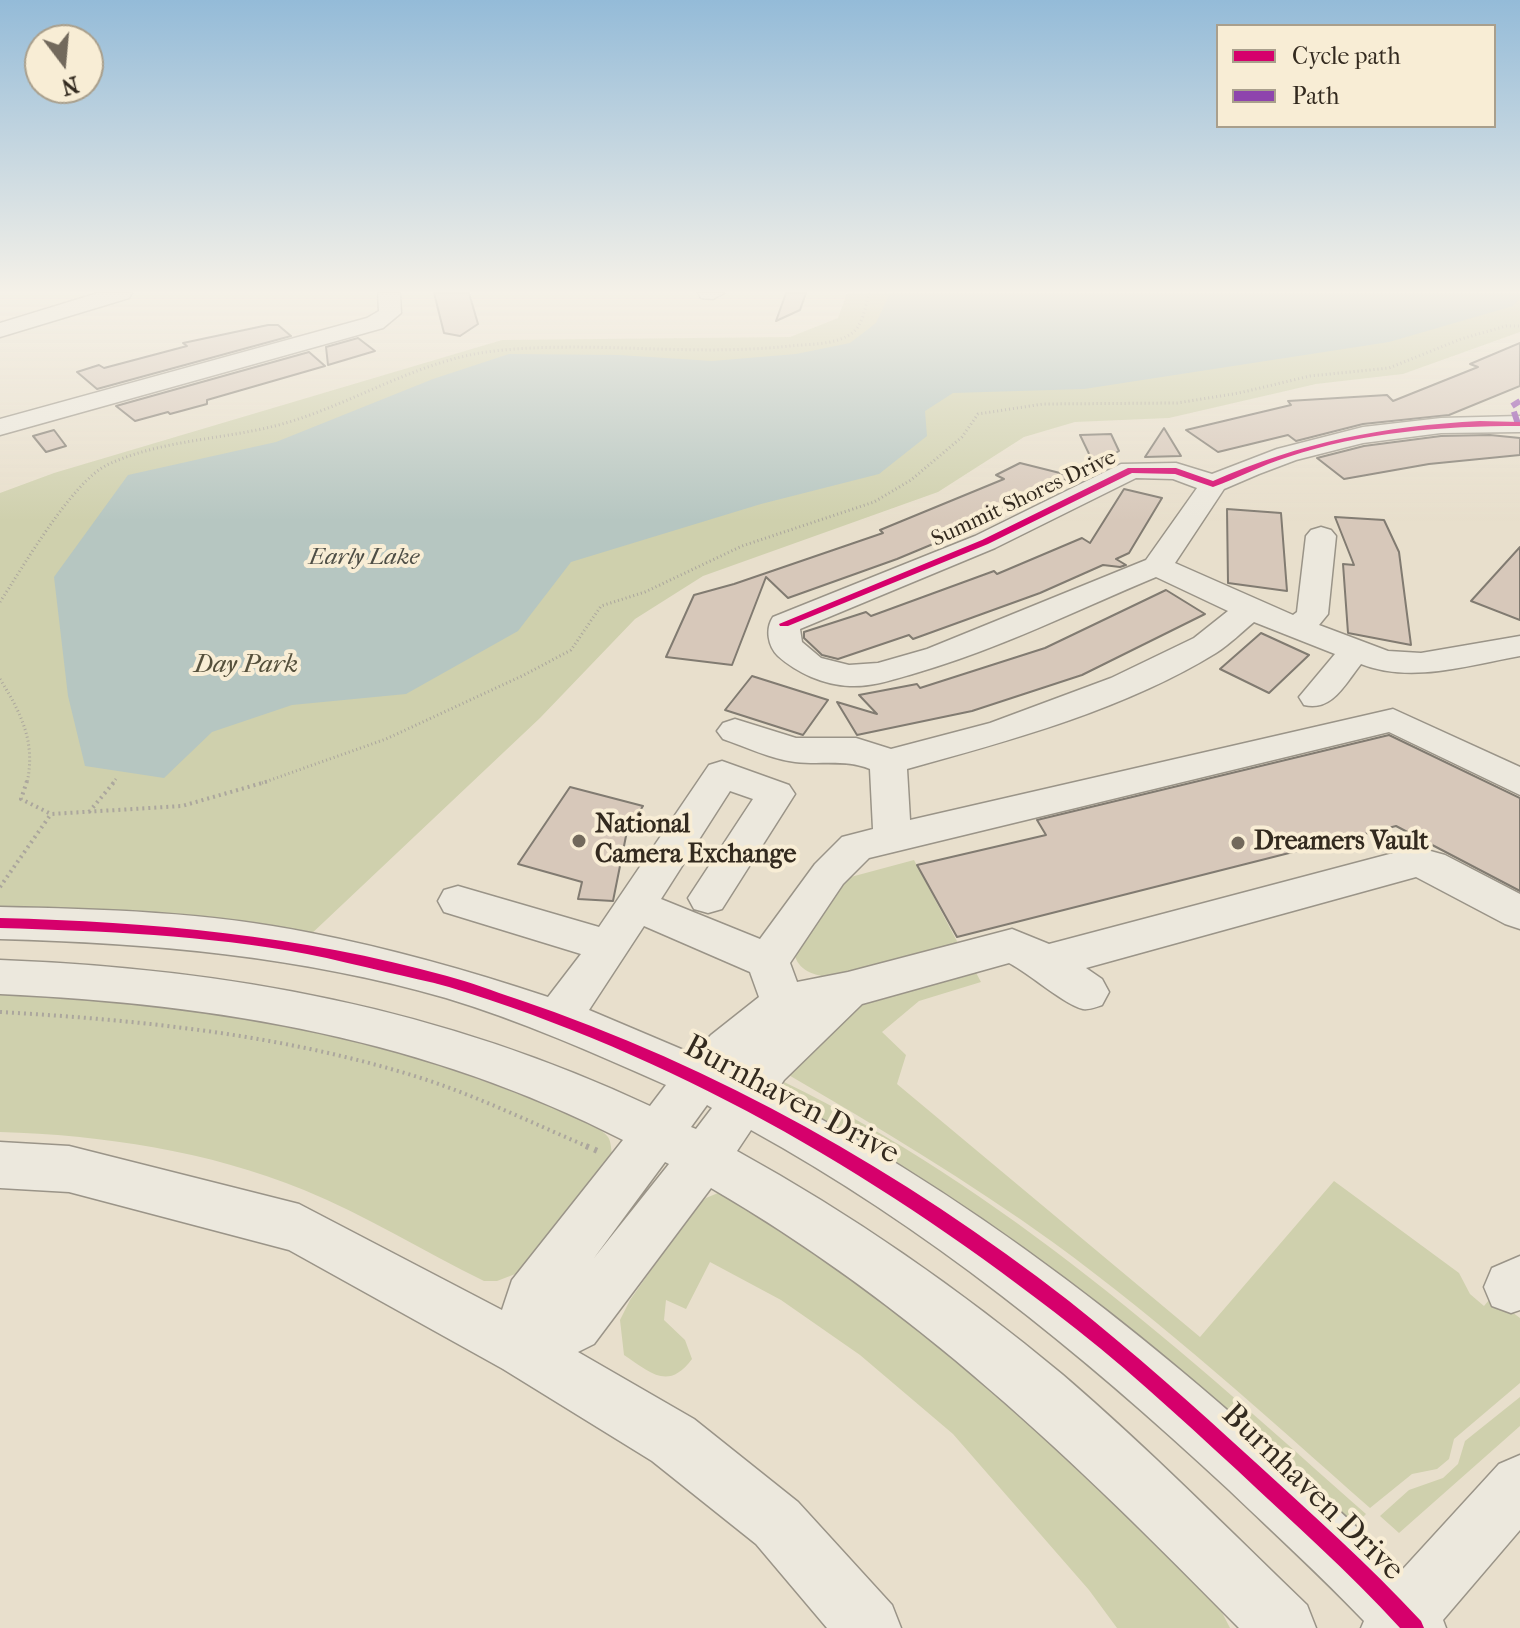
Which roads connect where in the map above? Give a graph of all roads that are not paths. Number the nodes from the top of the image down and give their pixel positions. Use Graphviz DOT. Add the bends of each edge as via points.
graph roads {
  1 [pos="209,369"];
  2 [pos="1519,416"];
  3 [pos="0,427"];
  4 [pos="1213,484"];
  5 [pos="1321,536"];
  6 [pos="1157,566"];
  7 [pos="1250,609"];
  8 [pos="1299,627"];
  9 [pos="1520,646"];
  10 [pos="1354,652"];
  11 [pos="1316,697"];
  12 [pos="735,731"];
  13 [pos="889,762"];
  14 [pos="1520,782"];
  15 [pos="893,838"];
  16 [pos="708,898"];
  17 [pos="458,901"];
  18 [pos="636,905"];
  19 [pos="1520,913"];
  20 [pos="0,923"];
  21 [pos="609,946"];
  22 [pos="1029,954"];
  23 [pos="768,961"];
  24 [pos="0,977"];
  25 [pos="848,990"];
  26 [pos="1087,992"];
  27 [pos="783,1003"];
  28 [pos="557,1017"];
  29 [pos="699,1079"];
  30 [pos="747,1100"];
  31 [pos="657,1134"];
  32 [pos="704,1158"];
  33 [pos="0,1165"];
  34 [pos="522,1350"];
  35 [pos="1520,1485"];
  36 [pos="1403,1624"];
  37 [pos="869,1628"];
  38 [pos="1284,1628"];
  1 -- 3 [label="street"];
  2 -- 4 [label="street" via="1372,433 1293,451"];
  4 -- 6 [label="street"];
  4 -- 6 [label="street, Summit Shores Drive" via="1176,471 1131,470 985,542 784,624 786,645 809,665 849,676 879,673 939,656"];
  5 -- 8 [label="street" via="1312,614"];
  6 -- 7 [label="street"];
  7 -- 8 [label="street"];
  7 -- 13 [label="street" via="1206,645 1123,686 1002,731"];
  8 -- 10 [label="street"];
  9 -- 10 [label="street" via="1421,663 1383,661"];
  10 -- 11 [label="street"];
  12 -- 13 [label="street" via="795,750 856,750"];
  13 -- 15 [label="street"];
  14 -- 15 [label="street" via="1393,720"];
  15 -- 23 [label="street" via="856,847 829,874"];
  16 -- 18 [label="street" via="776,794 722,774"];
  17 -- 21 [label="street"];
  18 -- 21 [label="street"];
  18 -- 23 [label="street"];
  19 -- 22 [label="street" via="1416,862"];
  20 -- 28 [label="street, Burnhaven Drive" via="192,933 312,950 436,979"];
  21 -- 28 [label="street"];
  22 -- 25 [label="street"];
  22 -- 26 [label="street"];
  23 -- 27 [label="street"];
  24 -- 31 [label="street" via="95,980 337,1017 513,1070"];
  25 -- 27 [label="street"];
  25 -- 30 [label="street" via="768,1066"];
  27 -- 29 [label="street"];
  28 -- 29 [label="street, Burnhaven Drive"];
  29 -- 30 [label="street, Burnhaven Drive"];
  29 -- 31 [label="street"];
  30 -- 32 [label="street"];
  30 -- 36 [label="street, Burnhaven Drive" via="922,1203 1054,1300 1214,1434"];
  31 -- 32 [label="street"];
  31 -- 34 [label="street" via="531,1299"];
  32 -- 34 [label="street" via="575,1325"];
  32 -- 38 [label="street" via="785,1203 1006,1364 1092,1439"];
  33 -- 34 [label="street" via="69,1169 299,1228"];
  34 -- 37 [label="street" via="673,1440 777,1523"];
  35 -- 36 [label="street"];
}
